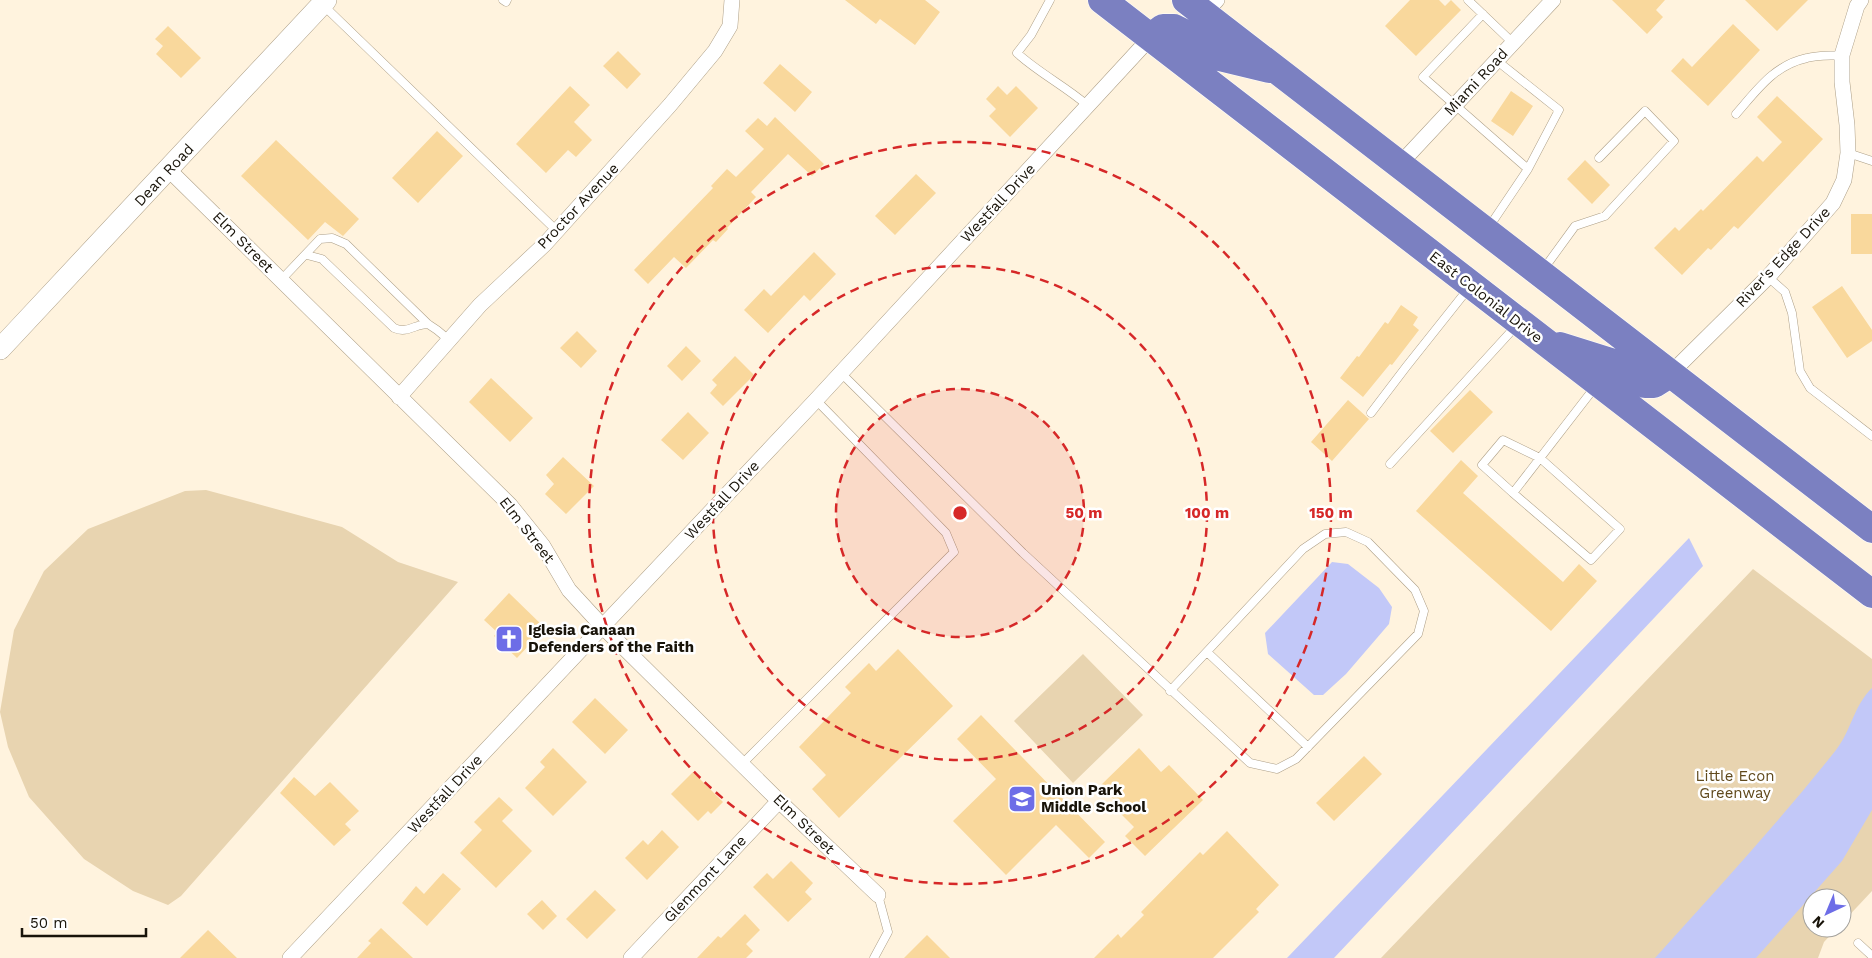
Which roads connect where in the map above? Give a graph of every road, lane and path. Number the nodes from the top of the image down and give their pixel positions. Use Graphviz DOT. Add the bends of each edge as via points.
graph roads {
  1 [pos="732,0"];
  2 [pos="1050,0"];
  3 [pos="1102,0"];
  4 [pos="1468,0"];
  5 [pos="1553,0"];
  6 [pos="1861,0"];
  7 [pos="324,2"];
  8 [pos="1202,5"];
  9 [pos="1483,14"];
  10 [pos="1151,37"];
  11 [pos="1513,43"];
  12 [pos="1842,56"];
  13 [pos="1496,60"];
  14 [pos="1278,71"];
  15 [pos="1087,105"];
  16 [pos="1454,105"];
  17 [pos="1736,114"];
  18 [pos="1848,153"];
  19 [pos="1599,158"];
  20 [pos="1872,161"];
  21 [pos="1399,164"];
  22 [pos="1528,169"];
  23 [pos="169,170"];
  24 [pos="557,231"];
  25 [pos="1486,232"];
  26 [pos="306,255"];
  27 [pos="1540,274"];
  28 [pos="1768,277"];
  29 [pos="281,280"];
  30 [pos="1471,286"];
  31 [pos="1519,323"];
  32 [pos="428,324"];
  33 [pos="449,340"];
  34 [pos="1542,341"];
  35 [pos="0,349"];
  36 [pos="841,373"];
  37 [pos="1670,374"];
  38 [pos="1598,383"];
  39 [pos="399,397"];
  40 [pos="816,400"];
  41 [pos="1371,414"];
  42 [pos="1872,436"];
  43 [pos="1540,458"];
  44 [pos="1390,464"];
  45 [pos="1513,493"];
  46 [pos="1872,529"];
  47 [pos="1872,594"];
  48 [pos="603,627"];
  49 [pos="1207,652"];
  50 [pos="1170,691"];
  51 [pos="1308,747"];
  52 [pos="742,764"];
  53 [pos="779,801"];
  54 [pos="878,895"];
  55 [pos="1858,943"];
  56 [pos="1872,956"];
  57 [pos="290,958"];
  58 [pos="631,958"];
  59 [pos="874,958"];
  1 -- 24 [label="street, Proctor Avenue" via="730,26 715,51"];
  2 -- 15 [label="lane" via="1018,53"];
  3 -- 10 [label="highway, East Colonial Drive"];
  4 -- 9 [label="lane"];
  5 -- 11 [label="street, Miami Road"];
  6 -- 12 [label="street, River's Edge Drive"];
  7 -- 23 [label="main road, Dean Road"];
  7 -- 24 [label="lane"];
  8 -- 14 [label="highway"];
  9 -- 11 [label="lane"];
  9 -- 16 [label="lane" via="1423,76"];
  10 -- 14 [label="highway" via="1163,28 1174,28 1215,56"];
  10 -- 15 [label="street, Westfall Drive"];
  10 -- 30 [label="highway, East Colonial Drive"];
  11 -- 13 [label="street, Miami Road"];
  12 -- 17 [label="lane" via="1808,57 1788,64 1773,73"];
  12 -- 18 [label="street, River's Edge Drive"];
  13 -- 16 [label="street, Miami Road"];
  13 -- 22 [label="lane" via="1559,110"];
  14 -- 21 [label="highway"];
  15 -- 36 [label="street, Westfall Drive"];
  16 -- 21 [label="street, Miami Road"];
  16 -- 22 [label="lane"];
  18 -- 20 [label="lane"];
  18 -- 28 [label="street, River's Edge Drive" via="1844,180 1833,203"];
  19 -- 27 [label="lane" via="1645,112 1674,141 1605,216 1575,226"];
  21 -- 25 [label="highway"];
  22 -- 25 [label="lane"];
  23 -- 29 [label="street, Elm Street"];
  23 -- 35 [label="main road, Dean Road"];
  24 -- 33 [label="street, Proctor Avenue"];
  25 -- 27 [label="highway"];
  26 -- 29 [label="lane"];
  26 -- 32 [label="lane" via="322,258 394,328 410,330 420,324"];
  26 -- 32 [label="lane" via="320,239 332,238 346,244"];
  27 -- 37 [label="highway"];
  28 -- 37 [label="street, River's Edge Drive"];
  28 -- 42 [label="lane" via="1785,292 1792,313 1800,371 1810,388"];
  29 -- 39 [label="street, Elm Street"];
  30 -- 31 [label="highway, East Colonial Drive"];
  30 -- 41 [label="lane"];
  31 -- 34 [label="highway, East Colonial Drive"];
  31 -- 44 [label="lane"];
  32 -- 33 [label="lane"];
  33 -- 39 [label="street, Proctor Avenue"];
  34 -- 37 [label="highway" via="1611,362 1645,384 1654,384"];
  34 -- 38 [label="highway, East Colonial Drive"];
  36 -- 40 [label="street, Westfall Drive"];
  36 -- 50 [label="lane" via="987,519"];
  37 -- 46 [label="highway"];
  38 -- 43 [label="lane"];
  38 -- 47 [label="highway, East Colonial Drive"];
  39 -- 48 [label="street, Elm Street" via="510,505 543,546 569,590"];
  40 -- 48 [label="street, Westfall Drive"];
  40 -- 52 [label="lane" via="946,533 954,552"];
  43 -- 45 [label="lane"];
  43 -- 45 [label="lane" via="1503,440 1482,465"];
  43 -- 45 [label="lane" via="1620,529 1591,560"];
  48 -- 52 [label="street, Elm Street"];
  48 -- 57 [label="street, Westfall Drive"];
  49 -- 50 [label="lane"];
  49 -- 51 [label="lane"];
  49 -- 51 [label="lane" via="1303,548 1325,534 1346,532 1368,542 1415,590 1424,611 1418,634"];
  50 -- 51 [label="lane" via="1250,763 1277,769 1296,759"];
  52 -- 53 [label="street, Elm Street"];
  53 -- 54 [label="street, Elm Street"];
  53 -- 58 [label="street, Glenmont Lane"];
  54 -- 59 [label="lane" via="888,932"];
  55 -- 56 [label="lane"];
}
